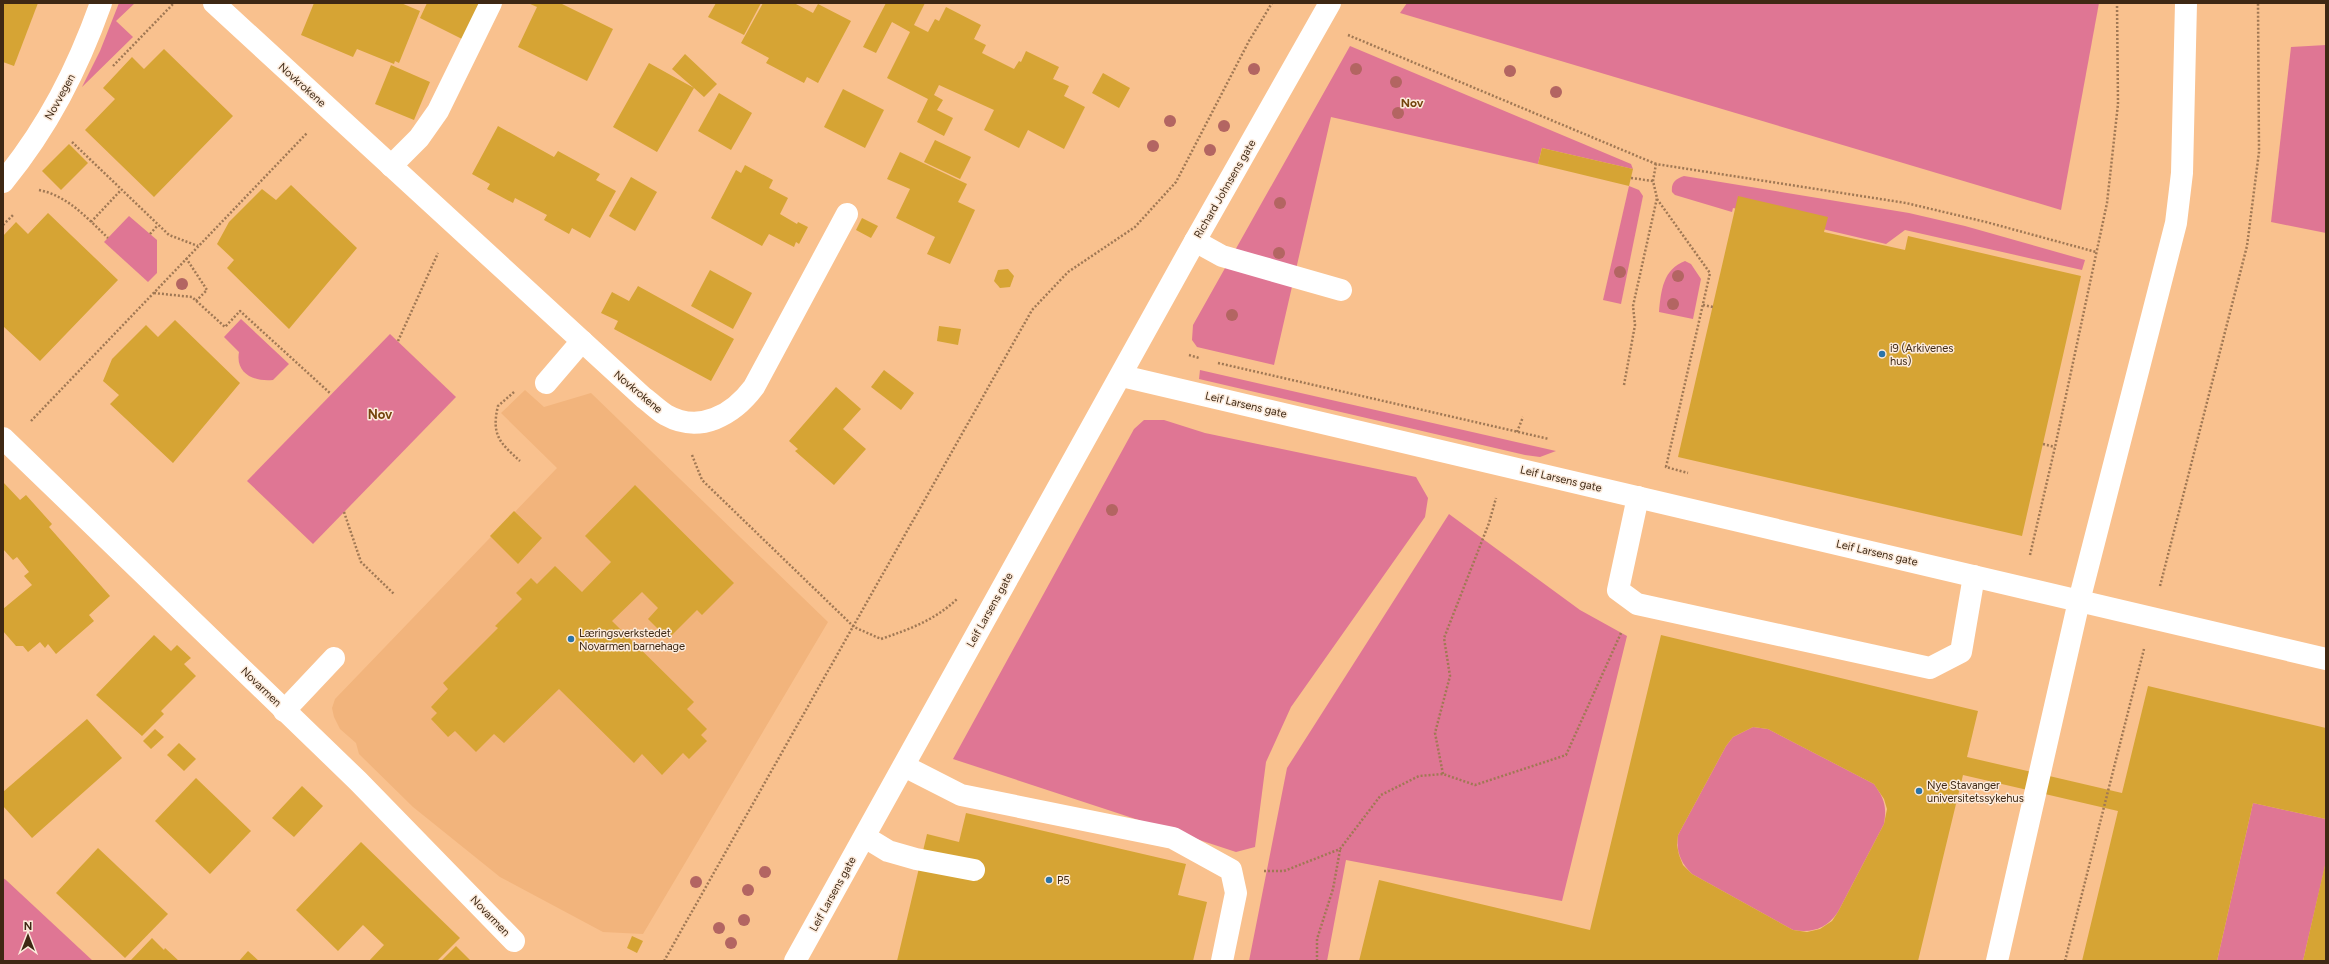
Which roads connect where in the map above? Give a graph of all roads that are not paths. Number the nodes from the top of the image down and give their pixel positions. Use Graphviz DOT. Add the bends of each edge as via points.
graph roads {
  1 [pos="101,3"];
  2 [pos="214,3"];
  3 [pos="491,3"];
  4 [pos="1330,3"];
  5 [pos="2186,3"];
  6 [pos="391,166"];
  7 [pos="3,182"];
  8 [pos="847,214"];
  9 [pos="1195,241"];
  10 [pos="1341,290"];
  11 [pos="582,341"];
  12 [pos="1122,376"];
  13 [pos="546,383"];
  14 [pos="3,438"];
  15 [pos="1638,497"];
  16 [pos="1974,576"];
  17 [pos="2079,601"];
  18 [pos="334,658"];
  19 [pos="2326,659"];
  20 [pos="284,711"];
  21 [pos="904,766"];
  22 [pos="865,837"];
  23 [pos="974,870"];
  24 [pos="514,941"];
  25 [pos="795,961"];
  26 [pos="1222,961"];
  27 [pos="1997,961"];
  1 -- 7 [label="street, Novvegen" via="84,51 67,86 28,151"];
  2 -- 6 [label="street, Novkrokene"];
  3 -- 6 [label="street" via="438,111 419,138"];
  4 -- 9 [label="street, Richard Johnsens gate"];
  5 -- 17 [label="street" via="2182,173 2176,223"];
  6 -- 11 [label="street, Novkrokene"];
  8 -- 11 [label="street, Novkrokene" via="754,387 744,401 718,419 705,423 690,423 666,415"];
  9 -- 10 [label="street" via="1222,256"];
  9 -- 12 [label="street, Richard Johnsens gate"];
  11 -- 13 [label="street"];
  12 -- 15 [label="street, Leif Larsens gate"];
  12 -- 21 [label="street, Leif Larsens gate" via="1015,563"];
  14 -- 20 [label="street, Novarmen"];
  15 -- 16 [label="street, Leif Larsens gate"];
  15 -- 16 [label="street" via="1618,590 1637,604 1930,668 1961,652"];
  16 -- 17 [label="street, Leif Larsens gate"];
  17 -- 19 [label="street, Leif Larsens gate"];
  17 -- 27 [label="street"];
  18 -- 20 [label="street"];
  20 -- 24 [label="street, Novarmen" via="358,781"];
  21 -- 22 [label="street, Leif Larsens gate"];
  21 -- 26 [label="street" via="961,795 1173,838 1231,870 1236,893"];
  22 -- 23 [label="street" via="888,851"];
  22 -- 25 [label="street, Leif Larsens gate"];
}
